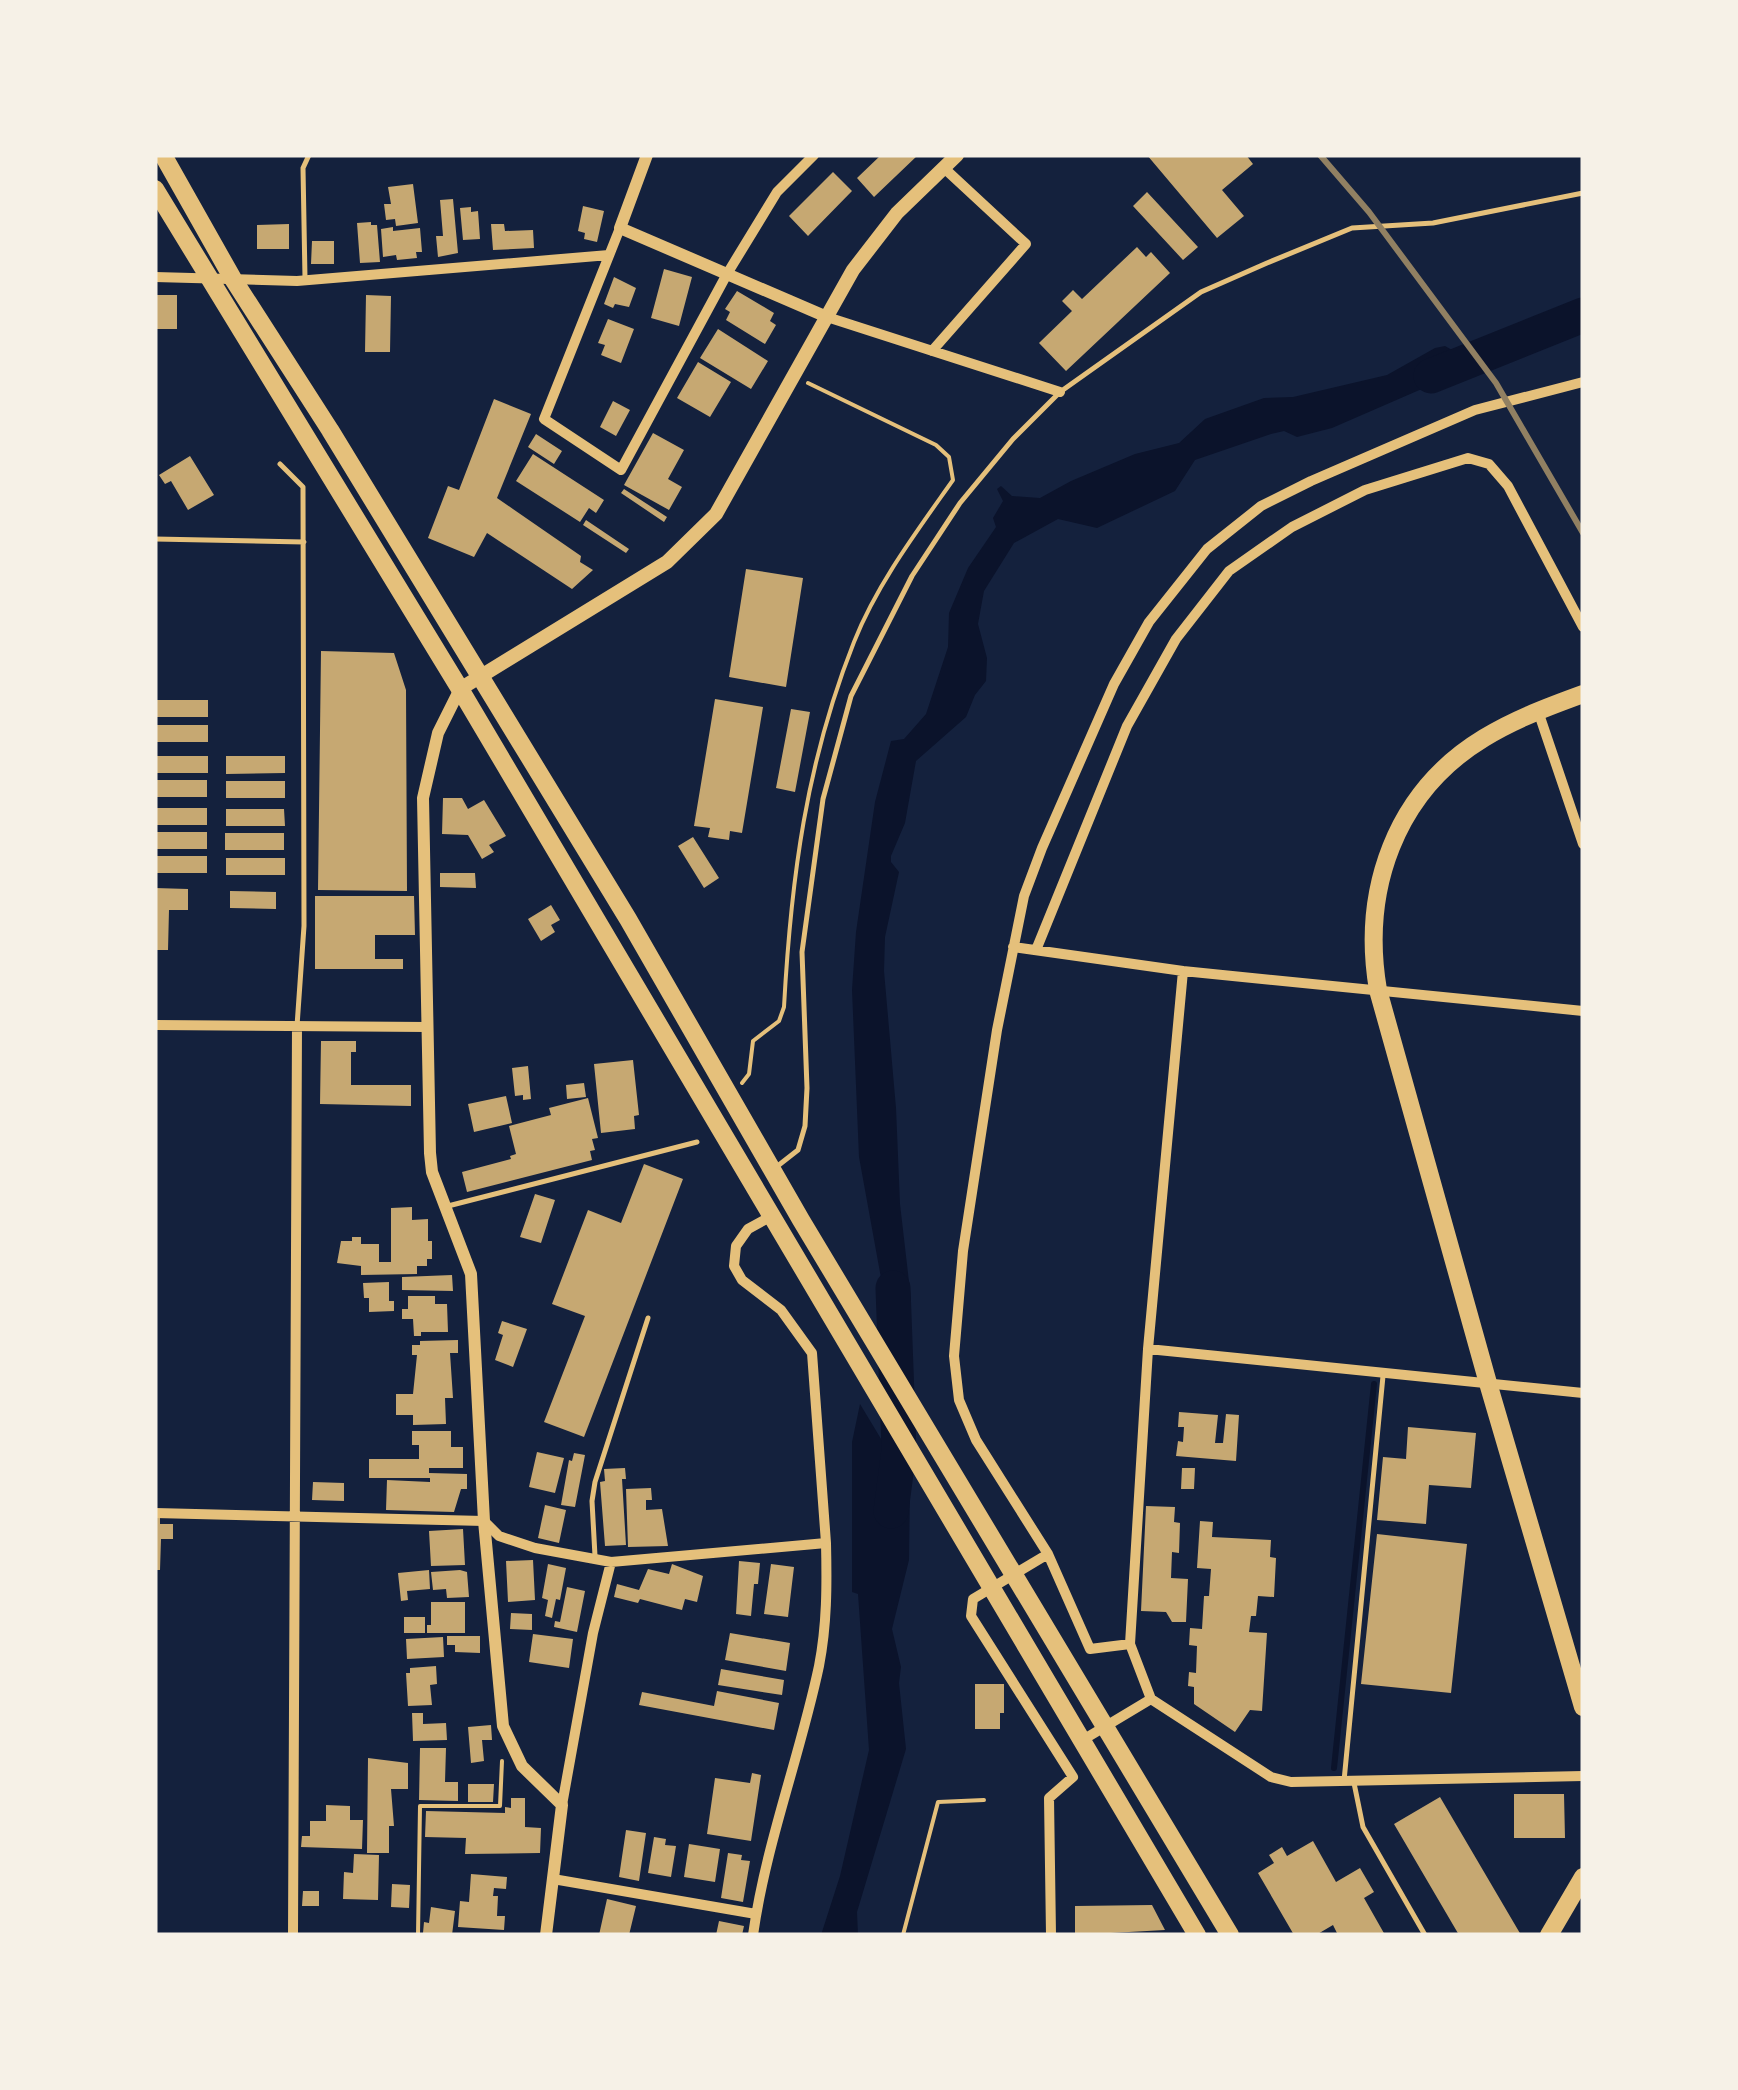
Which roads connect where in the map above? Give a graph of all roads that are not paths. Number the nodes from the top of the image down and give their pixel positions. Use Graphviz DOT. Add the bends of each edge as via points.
graph roads {
  1 [pos="163,155"];
  2 [pos="309,155"];
  3 [pos="647,155"];
  4 [pos="814,155"];
  5 [pos="957,155"];
  6 [pos="944,168"];
  7 [pos="155,189"];
  8 [pos="1583,193"];
  9 [pos="620,228"];
  10 [pos="609,255"];
  11 [pos="727,274"];
  12 [pos="155,277"];
  13 [pos="208,278"];
  14 [pos="233,279"];
  15 [pos="306,281"];
  16 [pos="827,317"];
  17 [pos="932,350"];
  18 [pos="1583,382"];
  19 [pos="1060,392"];
  20 [pos="280,464"];
  21 [pos="155,539"];
  22 [pos="304,542"];
  23 [pos="1583,627"];
  24 [pos="480,677"];
  25 [pos="460,689"];
  26 [pos="1583,694"];
  27 [pos="1538,711"];
  28 [pos="1583,844"];
  29 [pos="1013,947"];
  30 [pos="1036,950"];
  31 [pos="1184,971"];
  32 [pos="1378,990"];
  33 [pos="1583,1011"];
  34 [pos="155,1025"];
  35 [pos="298,1026"];
  36 [pos="428,1027"];
  37 [pos="696,1142"];
  38 [pos="772,1170"];
  39 [pos="445,1207"];
  40 [pos="770,1217"];
  41 [pos="648,1318"];
  42 [pos="1148,1349"];
  43 [pos="1384,1373"];
  44 [pos="1488,1384"];
  45 [pos="1583,1393"];
  46 [pos="155,1513"];
  47 [pos="297,1514"];
  48 [pos="484,1521"];
  49 [pos="826,1543"];
  50 [pos="1048,1554"];
  51 [pos="595,1559"];
  52 [pos="611,1562"];
  53 [pos="1012,1576"];
  54 [pos="990,1589"];
  55 [pos="1130,1644"];
  56 [pos="1152,1699"];
  57 [pos="1583,1707"];
  58 [pos="1104,1727"];
  59 [pos="1081,1741"];
  60 [pos="1583,1776"];
  61 [pos="1349,1780"];
  62 [pos="562,1805"];
  63 [pos="1583,1877"];
  64 [pos="553,1879"];
  65 [pos="756,1914"];
  66 [pos="293,1935"];
  67 [pos="546,1935"];
  68 [pos="753,1935"];
  69 [pos="1051,1935"];
  70 [pos="1197,1935"];
  71 [pos="1230,1935"];
  72 [pos="1425,1935"];
  73 [pos="1549,1935"];
  1 -- 14 [label="highway"];
  2 -- 15 [label="lane" via="303,168"];
  3 -- 9 [label="street"];
  4 -- 11 [label="street" via="777,192"];
  5 -- 6 [label="main road"];
  6 -- 16 [label="main road" via="886,227"];
  6 -- 17 [label="street" via="1026,244"];
  7 -- 13 [label="highway"];
  8 -- 19 [label="lane" via="1433,223 1352,228 1202,292"];
  9 -- 10 [label="street"];
  9 -- 11 [label="street"];
  10 -- 11 [label="street" via="544,419 621,470"];
  10 -- 15 [label="street"];
  11 -- 16 [label="street"];
  12 -- 13 [label="street"];
  13 -- 14 [label="street"];
  13 -- 25 [label="highway"];
  14 -- 15 [label="street"];
  14 -- 24 [label="highway"];
  16 -- 17 [label="street"];
  16 -- 24 [label="main road" via="716,514 667,562"];
  17 -- 19 [label="street"];
  18 -- 29 [label="street" via="1474,410 1311,481 1261,506 1207,549 1149,622 1114,684 1042,848"];
  19 -- 38 [label="lane" via="960,503 912,576 851,696 824,799 802,952 805,1126 798,1150"];
  20 -- 22 [label="lane" via="303,486"];
  21 -- 22 [label="lane"];
  22 -- 35 [label="lane"];
  23 -- 30 [label="street" via="1508,486 1489,464 1468,458 1365,490 1292,526 1229,572 1176,638 1127,726"];
  24 -- 25 [label="main road"];
  24 -- 38 [label="highway"];
  25 -- 36 [label="street" via="438,733 423,798"];
  25 -- 40 [label="highway"];
  26 -- 27 [label="highway"];
  27 -- 28 [label="street"];
  27 -- 32 [label="highway" via="1483,738 1416,798 1385,860 1376,904 1372,952"];
  29 -- 30 [label="street"];
  29 -- 50 [label="street" via="963,1251 954,1356 959,1400 976,1440"];
  30 -- 31 [label="street"];
  31 -- 32 [label="street"];
  31 -- 42 [label="street"];
  32 -- 33 [label="street"];
  32 -- 44 [label="highway"];
  34 -- 35 [label="street"];
  35 -- 36 [label="street"];
  35 -- 47 [label="street"];
  36 -- 39 [label="street" via="432,1172"];
  37 -- 39 [label="lane"];
  38 -- 53 [label="highway"];
  39 -- 48 [label="street" via="471,1274"];
  40 -- 49 [label="street" via="748,1229 736,1246 734,1266 812,1353"];
  40 -- 54 [label="highway"];
  41 -- 51 [label="lane" via="595,1482"];
  42 -- 43 [label="street"];
  42 -- 55 [label="street"];
  43 -- 44 [label="street"];
  43 -- 61 [label="lane"];
  44 -- 45 [label="street"];
  44 -- 57 [label="highway"];
  46 -- 47 [label="street"];
  47 -- 48 [label="street"];
  47 -- 66 [label="street"];
  48 -- 51 [label="street" via="498,1536"];
  48 -- 62 [label="street" via="504,1726 522,1766"];
  49 -- 52 [label="street"];
  49 -- 65 [label="street" via="819,1664"];
  50 -- 53 [label="street"];
  50 -- 55 [label="street" via="1090,1649"];
  51 -- 52 [label="street"];
  52 -- 62 [label="street"];
  53 -- 54 [label="street"];
  53 -- 58 [label="highway"];
  54 -- 59 [label="highway"];
  54 -- 69 [label="street" via="972,1600 971,1616 1073,1777 1049,1798"];
  55 -- 56 [label="street"];
  56 -- 58 [label="street"];
  56 -- 61 [label="street" via="1271,1777"];
  58 -- 59 [label="street"];
  58 -- 71 [label="highway"];
  59 -- 70 [label="highway"];
  60 -- 61 [label="street"];
  61 -- 72 [label="lane" via="1363,1828"];
  62 -- 64 [label="street"];
  63 -- 73 [label="highway"];
  64 -- 65 [label="street"];
  64 -- 67 [label="street"];
  65 -- 68 [label="street"];
}
